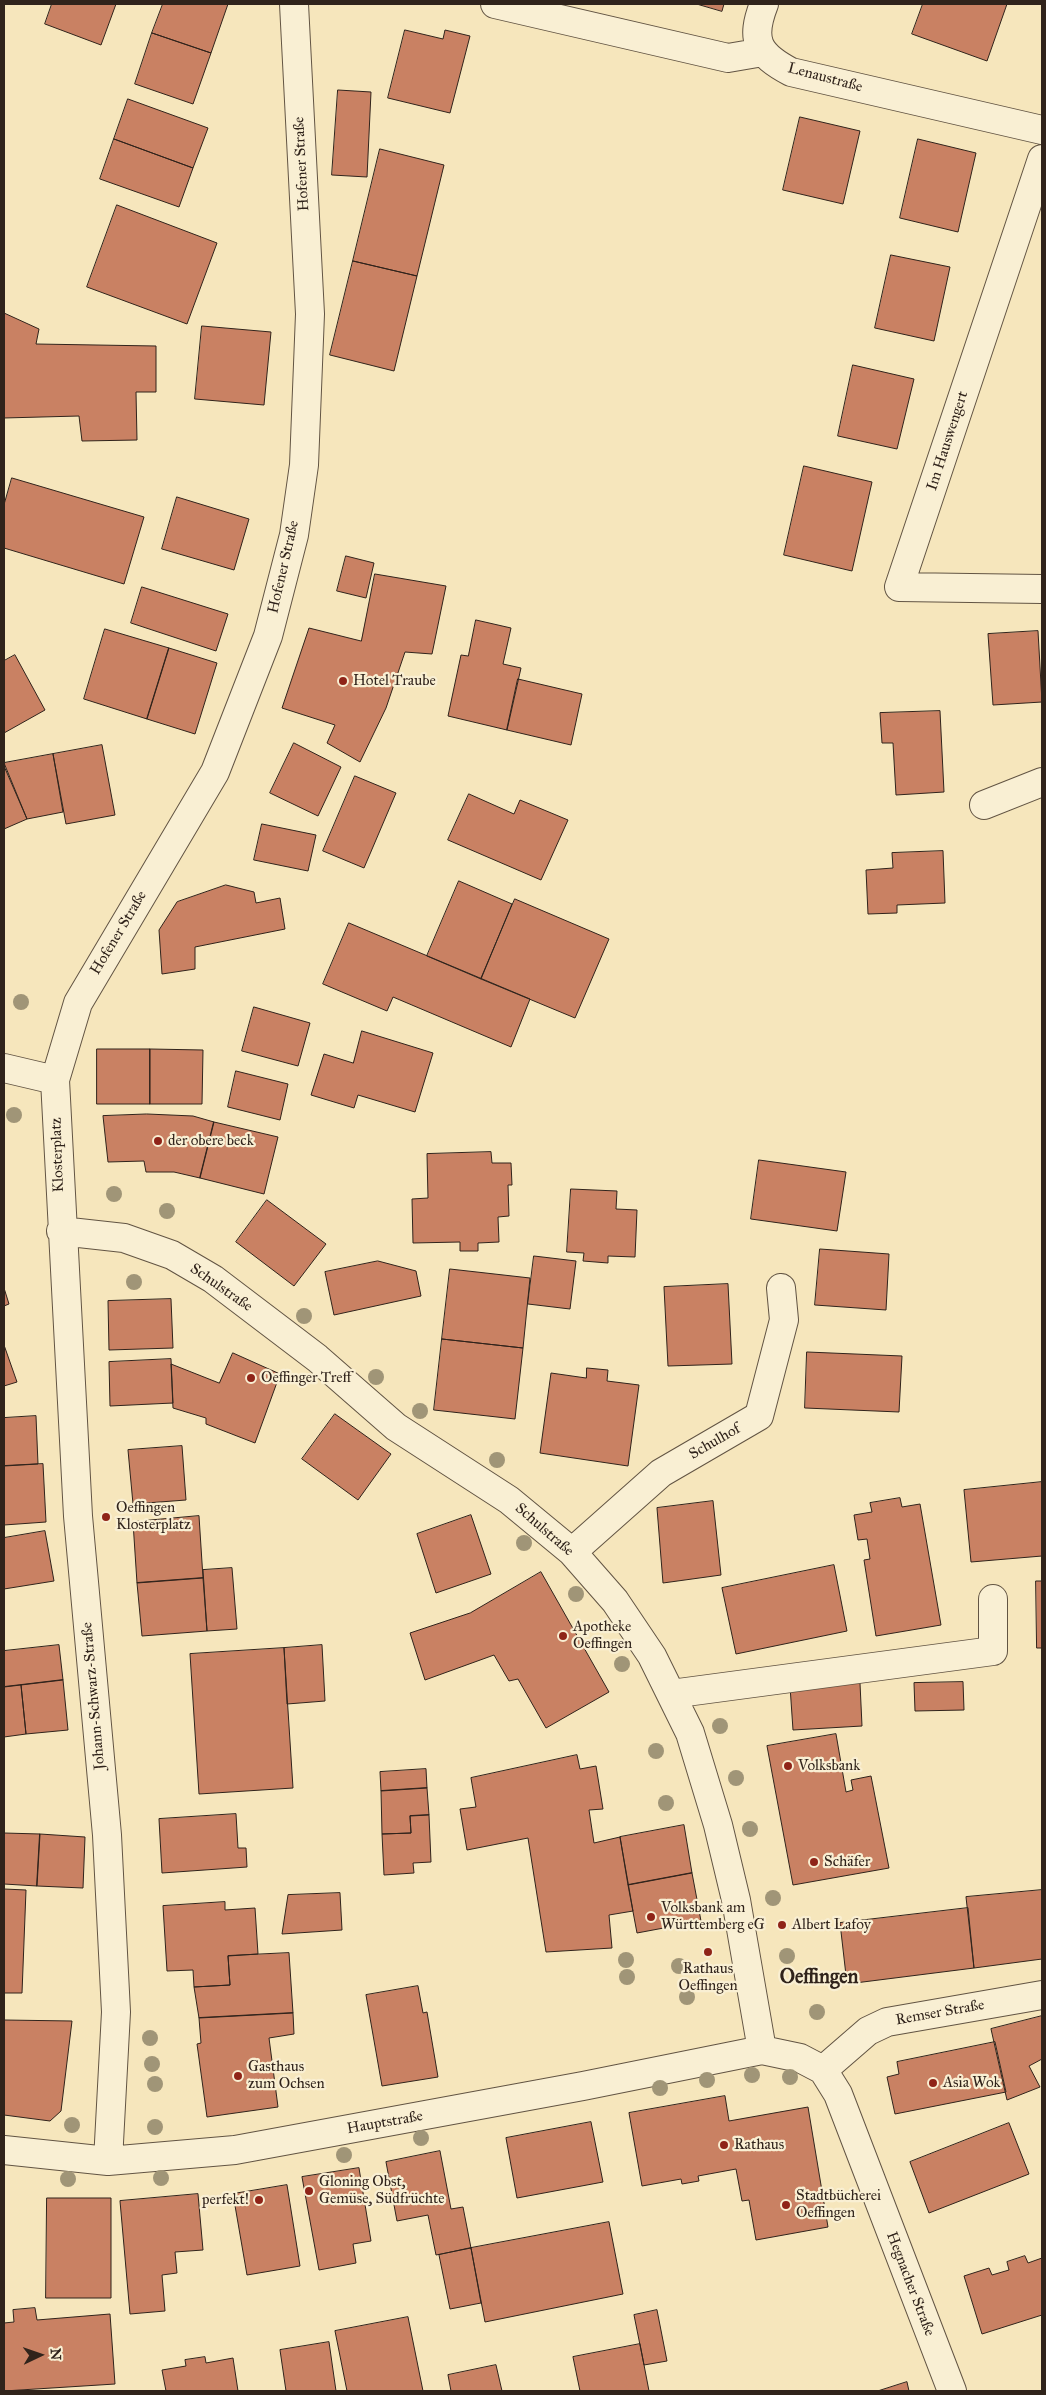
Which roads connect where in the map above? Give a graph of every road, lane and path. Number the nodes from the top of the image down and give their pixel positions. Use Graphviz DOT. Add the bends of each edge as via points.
graph roads {
  1 [pos="294,4"];
  2 [pos="495,4"];
  3 [pos="764,4"];
  4 [pos="763,52"];
  5 [pos="1042,130"];
  6 [pos="1042,159"];
  7 [pos="1042,589"];
  8 [pos="1042,782"];
  9 [pos="984,806"];
  10 [pos="4,1068"];
  11 [pos="55,1080"];
  12 [pos="61,1231"];
  13 [pos="781,1288"];
  14 [pos="572,1552"];
  15 [pos="994,1599"];
  16 [pos="671,1694"];
  17 [pos="1042,1995"];
  18 [pos="762,2050"];
  19 [pos="823,2070"];
  20 [pos="4,2150"];
  21 [pos="108,2161"];
  22 [pos="952,2391"];
  1 -- 11 [label="street, Hofener Straße" via="310,314 304,464 294,535 268,636 215,772 78,1003"];
  2 -- 4 [label="street" via="728,58"];
  3 -- 4 [label="street" via="757,23"];
  4 -- 5 [label="street, Lenaustraße" via="791,72"];
  6 -- 7 [label="street, Im Hauswengert" via="899,587"];
  8 -- 9 [label="street"];
  10 -- 11 [label="street"];
  11 -- 12 [label="street, Klosterplatz"];
  12 -- 14 [label="street, Schulstraße" via="124,1238 172,1255 213,1279 317,1358 396,1426 509,1500"];
  12 -- 21 [label="street, Johann-Schwarz-Straße" via="78,1516 109,1875 116,2012"];
  13 -- 14 [label="street, Schulhof" via="784,1320 759,1416 661,1473"];
  14 -- 16 [label="street, Schulstraße" via="615,1601 652,1656"];
  15 -- 16 [label="street" via="993,1651"];
  16 -- 18 [label="street, Schulstraße" via="690,1733 718,1825 736,1900"];
  17 -- 19 [label="street, Remser Straße" via="887,2022 868,2031"];
  18 -- 19 [label="street" via="800,2058"];
  18 -- 21 [label="street, Hauptstraße" via="235,2150"];
  19 -- 22 [label="street, Hegnacher Straße" via="838,2094"];
  20 -- 21 [label="street, Hauptstraße"];
}
